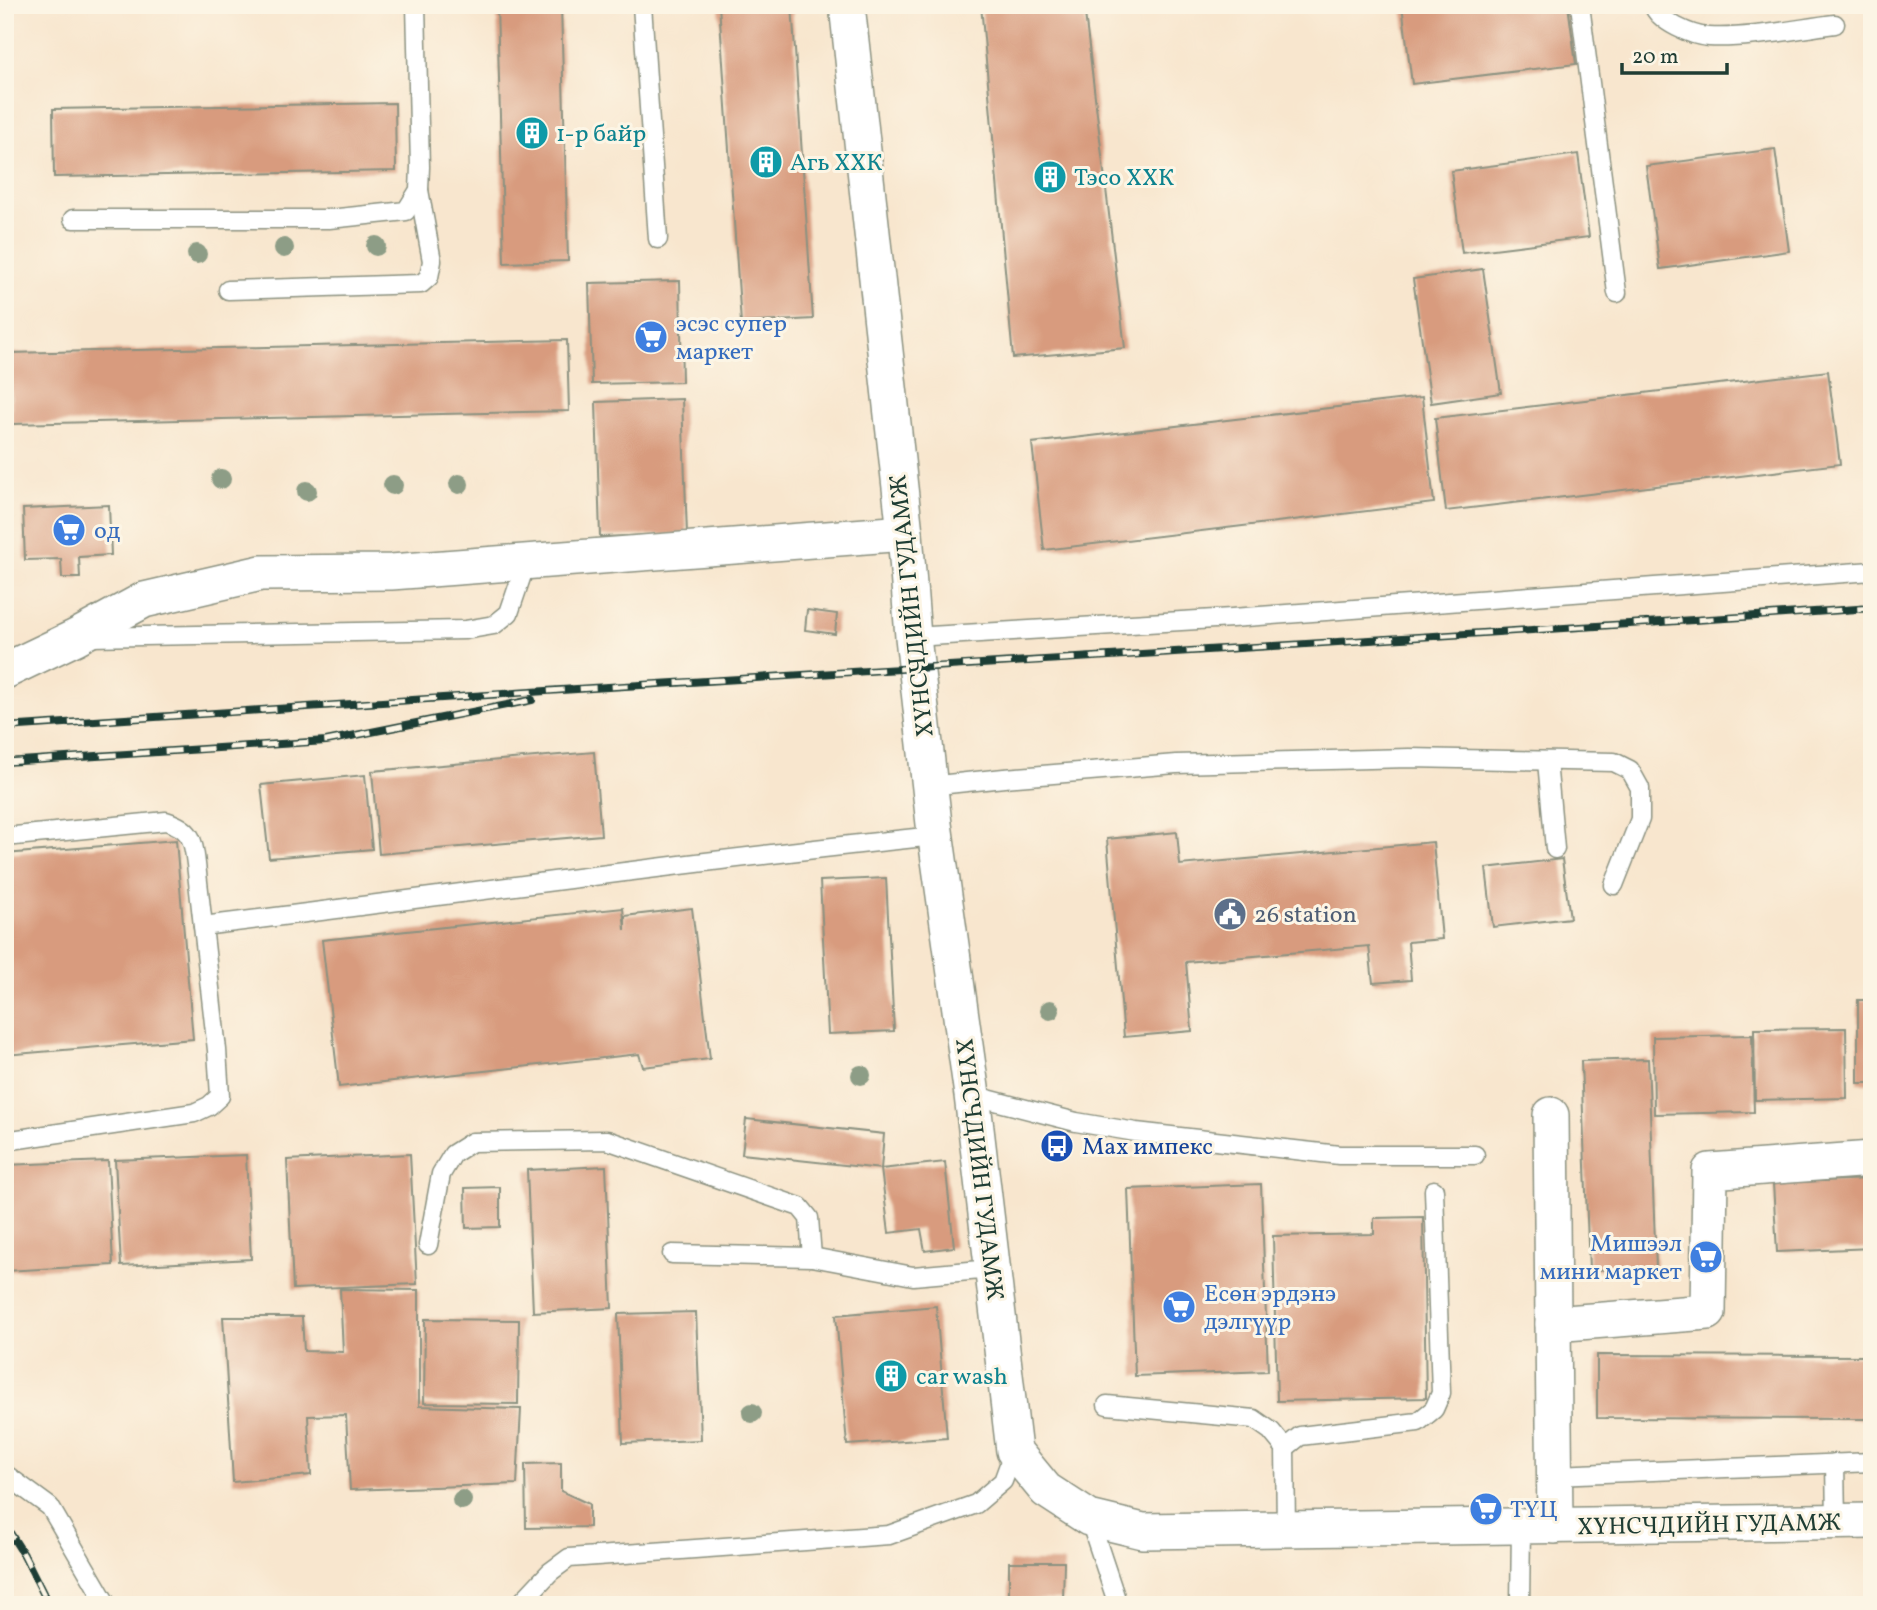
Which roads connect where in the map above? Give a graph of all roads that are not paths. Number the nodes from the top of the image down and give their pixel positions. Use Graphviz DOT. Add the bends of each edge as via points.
graph roads {
  1 [pos="416,5"];
  2 [pos="642,5"];
  3 [pos="847,5"];
  4 [pos="1580,5"];
  5 [pos="1653,5"];
  6 [pos="1835,24"];
  7 [pos="418,190"];
  8 [pos="73,219"];
  9 [pos="658,239"];
  10 [pos="228,290"];
  11 [pos="1617,293"];
  12 [pos="905,533"];
  13 [pos="526,563"];
  14 [pos="1872,571"];
  15 [pos="76,637"];
  16 [pos="912,637"];
  17 [pos="5,671"];
  18 [pos="1547,761"];
  19 [pos="929,786"];
  20 [pos="935,836"];
  21 [pos="5,837"];
  22 [pos="1555,849"];
  23 [pos="1614,885"];
  24 [pos="203,926"];
  25 [pos="972,1095"];
  26 [pos="1551,1115"];
  27 [pos="5,1141"];
  28 [pos="1475,1156"];
  29 [pos="1872,1159"];
  30 [pos="1434,1190"];
  31 [pos="428,1245"];
  32 [pos="672,1254"];
  33 [pos="812,1257"];
  34 [pos="992,1269"];
  35 [pos="1553,1324"];
  36 [pos="1107,1405"];
  37 [pos="1285,1448"];
  38 [pos="1014,1451"];
  39 [pos="1872,1462"];
  40 [pos="1835,1463"];
  41 [pos="5,1474"];
  42 [pos="1555,1475"];
  43 [pos="1088,1518"];
  44 [pos="1872,1521"];
  45 [pos="1836,1522"];
  46 [pos="1538,1526"];
  47 [pos="1286,1529"];
  48 [pos="107,1605"];
  49 [pos="520,1605"];
  50 [pos="1118,1605"];
  51 [pos="1520,1605"];
  1 -- 7 [label="lane"];
  2 -- 9 [label="lane"];
  3 -- 12 [label="street, ХҮНСЧДИЙН ГУДАМЖ"];
  4 -- 11 [label="lane"];
  5 -- 6 [label="lane" via="1665,20 1706,37"];
  7 -- 8 [label="lane" via="406,211 329,219"];
  7 -- 10 [label="lane" via="432,261 429,277 421,284"];
  12 -- 13 [label="street"];
  12 -- 16 [label="street, ХҮНСЧДИЙН ГУДАМЖ"];
  13 -- 15 [label="street" via="391,572 261,573 145,600"];
  13 -- 15 [label="lane" via="509,613 494,625 451,630"];
  14 -- 16 [label="lane"];
  15 -- 17 [label="street"];
  16 -- 19 [label="street, ХҮНСЧДИЙН ГУДАМЖ"];
  18 -- 19 [label="lane" via="1409,758 1176,764"];
  18 -- 22 [label="lane"];
  18 -- 23 [label="lane" via="1614,762 1630,770 1640,788 1640,819"];
  19 -- 20 [label="street, ХҮНСЧДИЙН ГУДАМЖ"];
  20 -- 24 [label="lane"];
  20 -- 25 [label="street, ХҮНСЧДИЙН ГУДАМЖ"];
  21 -- 24 [label="lane" via="166,821 181,826 194,847"];
  24 -- 27 [label="lane" via="220,1096 194,1113"];
  25 -- 28 [label="lane" via="1136,1132 1339,1155"];
  25 -- 34 [label="street, ХҮНСЧДИЙН ГУДАМЖ"];
  26 -- 35 [label="street"];
  29 -- 35 [label="street" via="1710,1171 1708,1312"];
  30 -- 37 [label="lane" via="1441,1393 1434,1409 1418,1423 1300,1436"];
  31 -- 33 [label="lane" via="441,1174 453,1154 472,1142 607,1140 800,1208 809,1218"];
  32 -- 33 [label="lane"];
  33 -- 34 [label="lane" via="913,1276"];
  34 -- 38 [label="street, ХҮНСЧДИЙН ГУДАМЖ"];
  35 -- 42 [label="street"];
  36 -- 37 [label="lane" via="1254,1419"];
  37 -- 47 [label="lane"];
  38 -- 43 [label="street, ХҮНСЧДИЙН ГУДАМЖ" via="1046,1490"];
  38 -- 49 [label="lane" via="1003,1481 976,1504 889,1535 569,1559 550,1572"];
  39 -- 40 [label="lane"];
  40 -- 42 [label="lane"];
  40 -- 45 [label="lane"];
  41 -- 48 [label="lane" via="50,1507"];
  42 -- 46 [label="street"];
  43 -- 47 [label="street, ХҮНСЧДИЙН ГУДАМЖ" via="1143,1531"];
  43 -- 50 [label="lane"];
  44 -- 45 [label="street, ХҮНСЧДИЙН ГУДАМЖ"];
  45 -- 46 [label="street, ХҮНСЧДИЙН ГУДАМЖ"];
  46 -- 47 [label="street, ХҮНСЧДИЙН ГУДАМЖ"];
  46 -- 51 [label="lane"];
}
